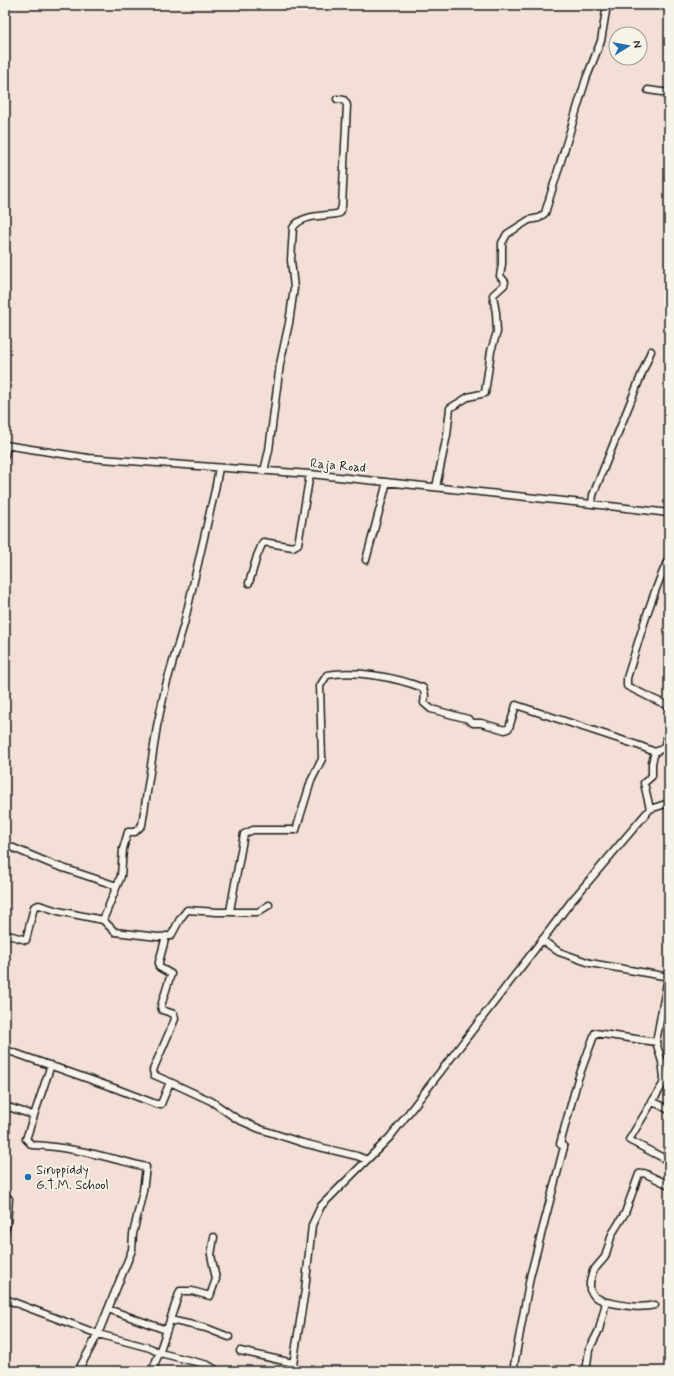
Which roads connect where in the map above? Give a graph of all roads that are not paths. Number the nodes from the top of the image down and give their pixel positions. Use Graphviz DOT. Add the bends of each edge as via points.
graph roads {
  1 [pos="607,5"];
  2 [pos="648,90"];
  3 [pos="669,93"];
  4 [pos="337,99"];
  5 [pos="651,351"];
  6 [pos="6,445"];
  7 [pos="5,456"];
  8 [pos="219,468"];
  9 [pos="264,471"];
  10 [pos="310,474"];
  11 [pos="387,482"];
  12 [pos="436,487"];
  13 [pos="592,504"];
  14 [pos="669,513"];
  15 [pos="669,558"];
  16 [pos="366,560"];
  17 [pos="249,583"];
  18 [pos="669,706"];
  19 [pos="669,727"];
  20 [pos="655,752"];
  21 [pos="669,803"];
  22 [pos="650,809"];
  23 [pos="5,848"];
  24 [pos="117,886"];
  25 [pos="269,905"];
  26 [pos="230,911"];
  27 [pos="103,920"];
  28 [pos="5,934"];
  29 [pos="166,936"];
  30 [pos="542,940"];
  31 [pos="669,977"];
  32 [pos="656,1042"];
  33 [pos="5,1051"];
  34 [pos="51,1065"];
  35 [pos="170,1082"];
  36 [pos="652,1100"];
  37 [pos="5,1106"];
  38 [pos="669,1110"];
  39 [pos="33,1115"];
  40 [pos="367,1160"];
  41 [pos="669,1161"];
  42 [pos="669,1185"];
  43 [pos="5,1194"];
  44 [pos="5,1231"];
  45 [pos="214,1237"];
  46 [pos="5,1299"];
  47 [pos="606,1302"];
  48 [pos="655,1305"];
  49 [pos="108,1309"];
  50 [pos="170,1320"];
  51 [pos="166,1330"];
  52 [pos="98,1334"];
  53 [pos="229,1337"];
  54 [pos="240,1351"];
  55 [pos="160,1353"];
  56 [pos="293,1362"];
  57 [pos="80,1370"];
  58 [pos="152,1371"];
  59 [pos="218,1371"];
  60 [pos="292,1371"];
  61 [pos="513,1371"];
  62 [pos="586,1371"];
  1 -- 12 [label="street" via="601,41 586,79 545,213 506,234 502,243 500,276 505,282 493,296 497,332 491,351 485,393 468,396 450,408"];
  2 -- 3 [label="street"];
  4 -- 9 [label="street" via="344,100 346,105 342,206 340,213 301,219 293,228 291,260 294,288"];
  5 -- 13 [label="street" via="593,495"];
  6 -- 7 [label="street"];
  6 -- 8 [label="street, Raja Road" via="88,458"];
  8 -- 9 [label="street, Raja Road"];
  8 -- 24 [label="street" via="184,624 157,726 142,825 135,832 128,832"];
  9 -- 10 [label="street, Raja Road"];
  10 -- 11 [label="street, Raja Road"];
  10 -- 17 [label="street" via="298,544 293,547 263,542"];
  11 -- 12 [label="street, Raja Road"];
  11 -- 16 [label="street"];
  12 -- 13 [label="street, Raja Road"];
  13 -- 14 [label="street, Raja Road"];
  15 -- 18 [label="street" via="648,609 627,678 627,686"];
  19 -- 20 [label="street" via="664,748"];
  20 -- 22 [label="street" via="652,776 644,783"];
  20 -- 26 [label="street" via="516,705 509,728 505,730 473,723 468,719 432,709 424,702 423,688 412,684 387,678 342,673 327,675 320,686 322,759 311,781 296,830 253,830 244,834"];
  21 -- 22 [label="street"];
  22 -- 30 [label="street"];
  23 -- 24 [label="street" via="11,847 54,865"];
  24 -- 27 [label="street"];
  25 -- 26 [label="street" via="258,912"];
  26 -- 29 [label="street" via="187,910 171,936"];
  27 -- 28 [label="street" via="39,905 34,907 26,940"];
  27 -- 29 [label="street" via="115,932"];
  29 -- 35 [label="street" via="159,967 171,974 161,1006 162,1010 174,1014 175,1019 153,1070 154,1074"];
  30 -- 31 [label="street" via="558,952 590,963"];
  30 -- 40 [label="street" via="390,1137"];
  31 -- 32 [label="street"];
  32 -- 36 [label="street" via="664,1077 663,1084"];
  32 -- 61 [label="street" via="595,1033 578,1079 560,1144 564,1148 530,1277"];
  33 -- 34 [label="street"];
  34 -- 35 [label="street" via="156,1104 161,1104"];
  34 -- 39 [label="street"];
  35 -- 40 [label="street" via="211,1101 237,1119 260,1129"];
  36 -- 38 [label="street"];
  36 -- 41 [label="street" via="629,1140"];
  37 -- 39 [label="street"];
  39 -- 49 [label="street" via="26,1139 32,1145 82,1150 146,1167 132,1250"];
  40 -- 56 [label="street" via="321,1206 312,1225"];
  42 -- 47 [label="street" via="644,1173 639,1174 625,1213 612,1234 605,1257 592,1271 590,1290 595,1297"];
  43 -- 44 [label="street" via="9,1199"];
  45 -- 50 [label="street" via="211,1255 216,1279 210,1296 180,1291"];
  46 -- 52 [label="street"];
  47 -- 48 [label="street" via="637,1307"];
  47 -- 62 [label="street" via="599,1330 589,1350"];
  49 -- 51 [label="street"];
  49 -- 52 [label="street"];
  50 -- 51 [label="street"];
  50 -- 53 [label="street" via="206,1328"];
  51 -- 55 [label="street"];
  52 -- 55 [label="street"];
  52 -- 57 [label="street"];
  54 -- 56 [label="street"];
  55 -- 58 [label="street"];
  55 -- 59 [label="street" via="208,1365"];
  56 -- 60 [label="street"];
}
